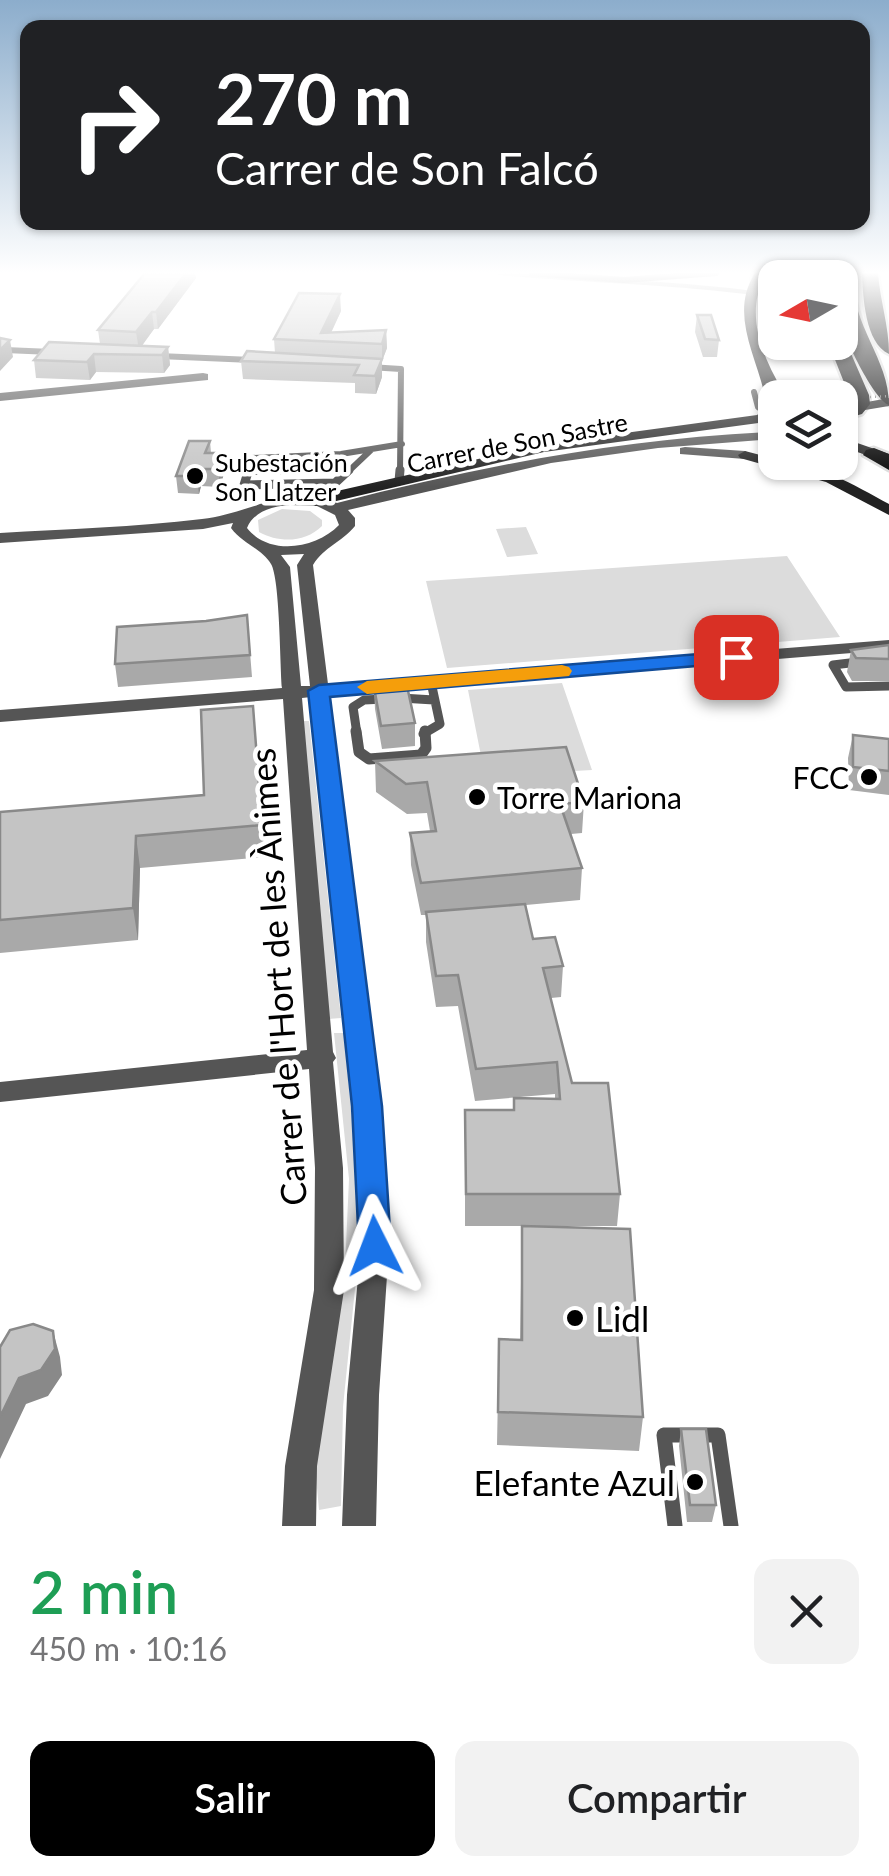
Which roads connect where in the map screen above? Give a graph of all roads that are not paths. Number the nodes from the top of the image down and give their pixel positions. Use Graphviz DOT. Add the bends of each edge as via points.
graph roads {
  1 [pos="758,344"];
  2 [pos="4,350"];
  3 [pos="61,352"];
  4 [pos="858,355"];
  5 [pos="155,356"];
  6 [pos="844,360"];
  7 [pos="268,361"];
  8 [pos="363,366"];
  9 [pos="203,376"];
  10 [pos="769,380"];
  11 [pos="754,392"];
  12 [pos="0,397"];
  13 [pos="758,401"];
  14 [pos="871,405"];
  15 [pos="758,424"];
  16 [pos="758,424"];
  17 [pos="402,444"];
  18 [pos="371,450"];
  19 [pos="745,456"];
  20 [pos="758,456"];
  21 [pos="878,456"];
  22 [pos="352,468"];
  23 [pos="248,472"];
  24 [pos="399,481"];
  25 [pos="436,482"];
  26 [pos="315,501"];
  27 [pos="337,508"];
  28 [pos="889,510"];
  29 [pos="242,525"];
  30 [pos="0,538"];
  31 [pos="316,547"];
  32 [pos="266,548"];
  33 [pos="0,549"];
  34 [pos="889,644"];
  35 [pos="867,661"];
  36 [pos="889,686"];
  37 [pos="319,691"];
  38 [pos="432,691"];
  39 [pos="290,694"];
  40 [pos="0,716"];
  41 [pos="323,1058"];
  42 [pos="0,1092"];
  43 [pos="298,1526"];
  44 [pos="359,1526"];
  45 [pos="675,1526"];
  46 [pos="731,1526"];
  1 -- 10 [label="street"];
  2 -- 3 [label="lane"];
  4 -- 14 [label="highway"];
  5 -- 7 [label="lane"];
  6 -- 14 [label="highway" via="860,404"];
  8 -- 17 [label="lane" via="401,369"];
  9 -- 12 [label="street"];
  11 -- 13 [label="lane"];
  14 -- 21 [label="street" via="844,435"];
  15 -- 24 [label="street" via="562,444"];
  16 -- 25 [label="street, Carrer de Son Sastre"];
  17 -- 18 [label="lane"];
  17 -- 24 [label="lane"];
  18 -- 22 [label="lane"];
  18 -- 23 [label="lane" via="252,458"];
  19 -- 20 [label="street"];
  19 -- 25 [label="street" via="606,454"];
  19 -- 28 [label="street" via="831,479"];
  22 -- 23 [label="lane"];
  22 -- 23 [label="lane" via="335,482 244,486"];
  24 -- 26 [label="street"];
  25 -- 27 [label="street, Carrer de Son Sastre"];
  26 -- 27 [label="street"];
  26 -- 29 [label="street" via="265,504"];
  27 -- 31 [label="street" via="347,526"];
  29 -- 30 [label="street"];
  29 -- 32 [label="street"];
  29 -- 33 [label="street"];
  31 -- 32 [label="street"];
  31 -- 37 [label="street, Carrer de l'Hort de les Ànimes" via="305,565"];
  32 -- 39 [label="street, Carrer de l'Hort de les Ànimes" via="282,567"];
  34 -- 38 [label="street"];
  35 -- 36 [label="lane" via="833,670 848,688"];
  37 -- 38 [label="street"];
  37 -- 39 [label="street"];
  37 -- 44 [label="street, Carrer de l'Hort de les Ànimes" via="367,1106 375,1246"];
  38 -- 38 [label="lane" via="352,707 358,752 369,759 421,755 423,732 440,724"];
  39 -- 40 [label="street"];
  39 -- 41 [label="street, Carrer de l'Hort de les Ànimes"];
  41 -- 42 [label="street"];
  41 -- 43 [label="street, Carrer de l'Hort de les Ànimes" via="329,1290"];
  45 -- 46 [label="lane" via="664,1435 718,1435"];
}
